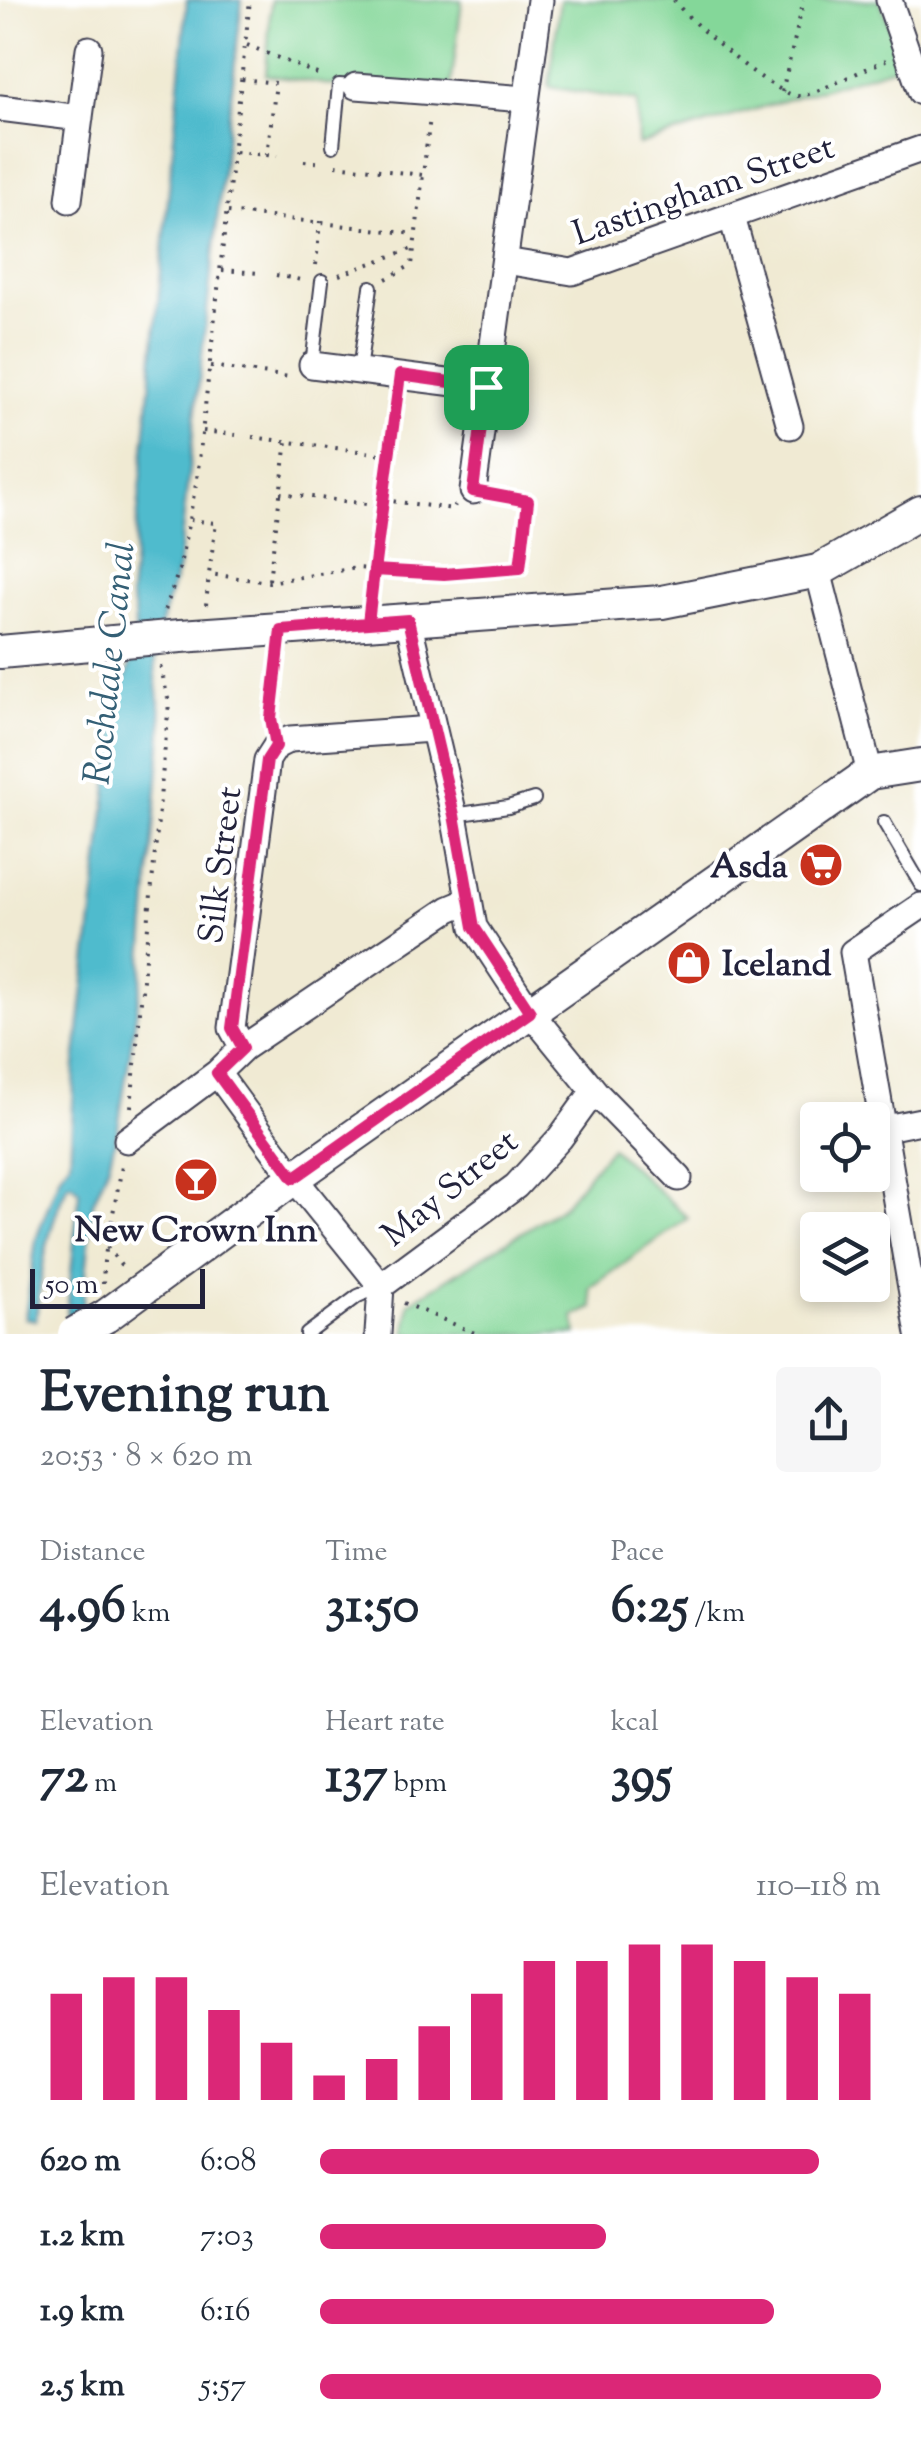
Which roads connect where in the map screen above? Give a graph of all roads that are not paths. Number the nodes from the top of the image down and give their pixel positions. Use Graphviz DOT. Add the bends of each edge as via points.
graph roads {
  1 [pos="540,0"];
  2 [pos="889,0"];
  3 [pos="89,49"];
  4 [pos="348,86"];
  5 [pos="921,92"];
  6 [pos="526,99"];
  7 [pos="0,108"];
  8 [pos="80,118"];
  9 [pos="332,146"];
  10 [pos="921,150"];
  11 [pos="69,200"];
  12 [pos="732,217"];
  13 [pos="505,260"];
  14 [pos="322,280"];
  15 [pos="371,287"];
  16 [pos="359,370"];
  17 [pos="307,372"];
  18 [pos="486,387"];
  19 [pos="790,426"];
  20 [pos="465,496"];
  21 [pos="921,512"];
  22 [pos="818,571"];
  23 [pos="408,620"];
  24 [pos="0,652"];
  25 [pos="432,729"];
  26 [pos="921,765"];
  27 [pos="870,773"];
  28 [pos="534,799"];
  29 [pos="454,815"];
  30 [pos="884,822"];
  31 [pos="921,885"];
  32 [pos="468,901"];
  33 [pos="921,906"];
  34 [pos="530,1012"];
  35 [pos="243,1048"];
  36 [pos="217,1073"];
  37 [pos="594,1091"];
  38 [pos="881,1102"];
  39 [pos="921,1121"];
  40 [pos="890,1127"];
  41 [pos="127,1140"];
  42 [pos="890,1152"];
  43 [pos="294,1178"];
  44 [pos="679,1178"];
  45 [pos="381,1295"];
  46 [pos="74,1334"];
  47 [pos="307,1334"];
  48 [pos="378,1334"];
  49 [pos="920,1334"];
  1 -- 6 [label="street"];
  2 -- 5 [label="street"];
  3 -- 8 [label="street"];
  4 -- 6 [label="street"];
  4 -- 9 [label="lane"];
  6 -- 13 [label="street"];
  7 -- 8 [label="street"];
  8 -- 11 [label="street"];
  10 -- 12 [label="street, Lastingham Street"];
  12 -- 13 [label="street, Lastingham Street" via="572,272"];
  12 -- 19 [label="street"];
  13 -- 18 [label="street"];
  14 -- 17 [label="lane"];
  15 -- 16 [label="lane"];
  16 -- 17 [label="street"];
  16 -- 18 [label="street"];
  18 -- 20 [label="street" via="487,460"];
  21 -- 22 [label="street"];
  22 -- 23 [label="street" via="662,602"];
  22 -- 27 [label="street"];
  23 -- 24 [label="street, bridge"];
  23 -- 25 [label="street"];
  25 -- 29 [label="street"];
  25 -- 35 [label="street, Silk Street" via="290,740 267,760 232,1028"];
  26 -- 27 [label="street"];
  27 -- 34 [label="street"];
  28 -- 29 [label="lane"];
  29 -- 32 [label="street"];
  30 -- 31 [label="lane"];
  32 -- 34 [label="street" via="474,927"];
  32 -- 35 [label="street"];
  33 -- 38 [label="street" via="854,952"];
  34 -- 37 [label="street"];
  34 -- 43 [label="street"];
  35 -- 36 [label="street"];
  36 -- 41 [label="street"];
  36 -- 43 [label="street"];
  37 -- 44 [label="street"];
  37 -- 45 [label="street, May Street" via="516,1186"];
  39 -- 40 [label="street"];
  42 -- 49 [label="street"];
  43 -- 45 [label="street"];
  43 -- 46 [label="street, bridge"];
  45 -- 47 [label="lane" via="358,1296"];
  45 -- 48 [label="street"];
}
